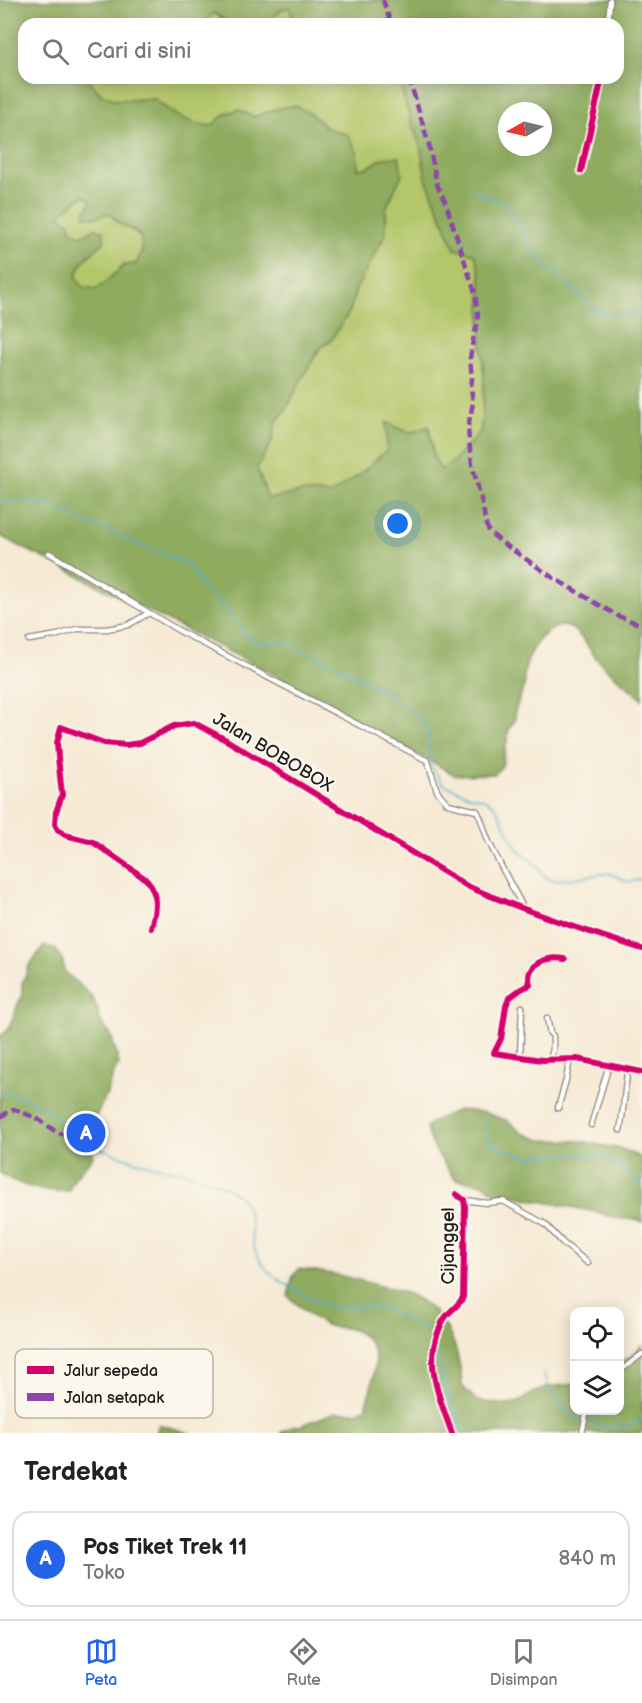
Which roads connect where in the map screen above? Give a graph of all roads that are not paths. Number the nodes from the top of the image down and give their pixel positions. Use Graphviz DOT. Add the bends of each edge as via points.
graph roads {
  1 [pos="609,0"];
  2 [pos="608,18"];
  3 [pos="601,84"];
  4 [pos="581,171"];
  5 [pos="49,553"];
  6 [pos="149,613"];
  7 [pos="29,640"];
  8 [pos="524,909"];
  9 [pos="151,928"];
  10 [pos="642,949"];
  11 [pos="565,959"];
  12 [pos="522,1007"];
  13 [pos="547,1018"];
  14 [pos="520,1057"];
  15 [pos="570,1059"];
  16 [pos="550,1061"];
  17 [pos="609,1065"];
  18 [pos="628,1070"];
  19 [pos="642,1072"];
  20 [pos="558,1108"];
  21 [pos="591,1125"];
  22 [pos="620,1130"];
  23 [pos="456,1194"];
  24 [pos="464,1200"];
  25 [pos="588,1263"];
  26 [pos="642,1354"];
  27 [pos="624,1368"];
  28 [pos="586,1415"];
  29 [pos="452,1433"];
  30 [pos="582,1433"];
  1 -- 2 [label="street"];
  3 -- 4 [label="street"];
  5 -- 6 [label="street"];
  6 -- 7 [label="street" via="120,627 77,629"];
  6 -- 8 [label="street" via="428,761 437,791 448,804 477,811"];
  8 -- 9 [label="street, Jalan BOBOBOX" via="467,886 195,723 174,726 140,743 126,745 104,743 61,727 57,750 62,795 55,824 65,835 93,842 147,880 153,887 154,898"];
  8 -- 10 [label="street, Jalan BOBOBOX"];
  11 -- 14 [label="street" via="548,958 537,963 530,972 530,985 509,998 501,1039 494,1053"];
  12 -- 14 [label="street"];
  13 -- 16 [label="street" via="553,1036"];
  14 -- 16 [label="street"];
  15 -- 16 [label="street"];
  15 -- 17 [label="street"];
  15 -- 20 [label="street"];
  17 -- 18 [label="street"];
  17 -- 21 [label="street"];
  18 -- 19 [label="street"];
  18 -- 22 [label="street"];
  23 -- 24 [label="street, Cijanggel"];
  24 -- 25 [label="street" via="503,1201 545,1224"];
  24 -- 29 [label="street, Cijanggel" via="463,1297 444,1319 432,1361"];
  26 -- 27 [label="street"];
  28 -- 30 [label="street"];
}
